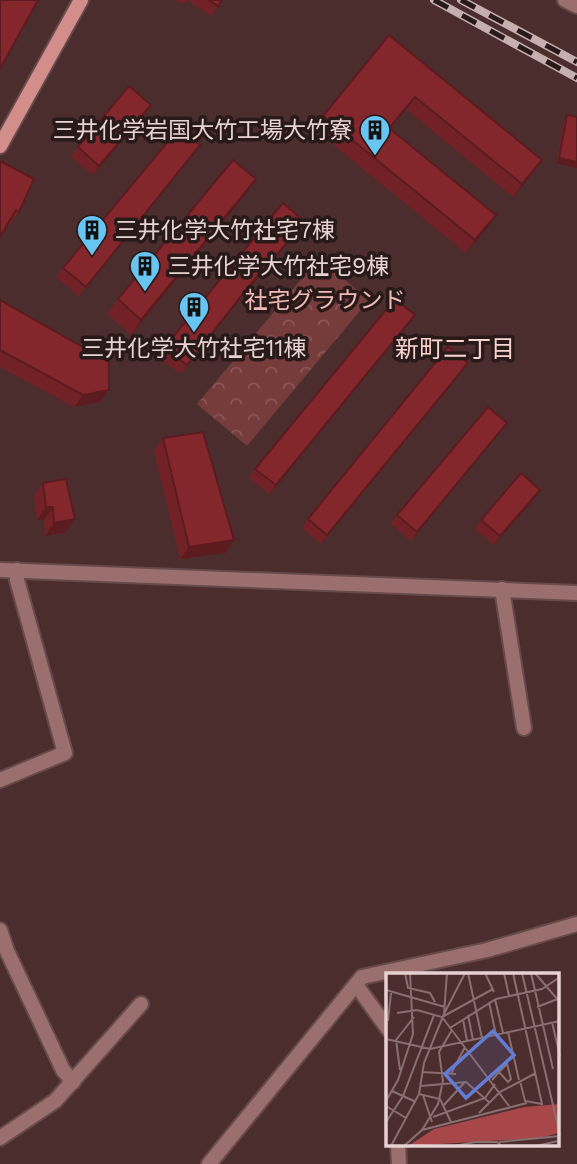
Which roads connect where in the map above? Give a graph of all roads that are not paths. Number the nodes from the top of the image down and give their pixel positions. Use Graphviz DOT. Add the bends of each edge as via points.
graph roads {
  1 [pos="81,0"];
  2 [pos="0,146"];
  3 [pos="0,570"];
  4 [pos="17,570"];
  5 [pos="502,589"];
  6 [pos="577,593"];
  7 [pos="524,728"];
  8 [pos="0,780"];
  9 [pos="577,924"];
  10 [pos="0,930"];
  11 [pos="357,986"];
  12 [pos="141,1004"];
  13 [pos="386,1026"];
  14 [pos="73,1082"];
  15 [pos="0,1138"];
  16 [pos="398,1146"];
  17 [pos="209,1164"];
  18 [pos="399,1164"];
  1 -- 2 [label="street"];
  3 -- 4 [label="street"];
  4 -- 5 [label="street"];
  4 -- 8 [label="street" via="65,753"];
  5 -- 6 [label="street"];
  5 -- 7 [label="street"];
  9 -- 11 [label="street" via="487,950 362,977"];
  10 -- 14 [label="street" via="63,1070"];
  11 -- 13 [label="street"];
  11 -- 17 [label="street"];
  12 -- 14 [label="street"];
  14 -- 15 [label="street" via="55,1101"];
  16 -- 18 [label="street"];
}
